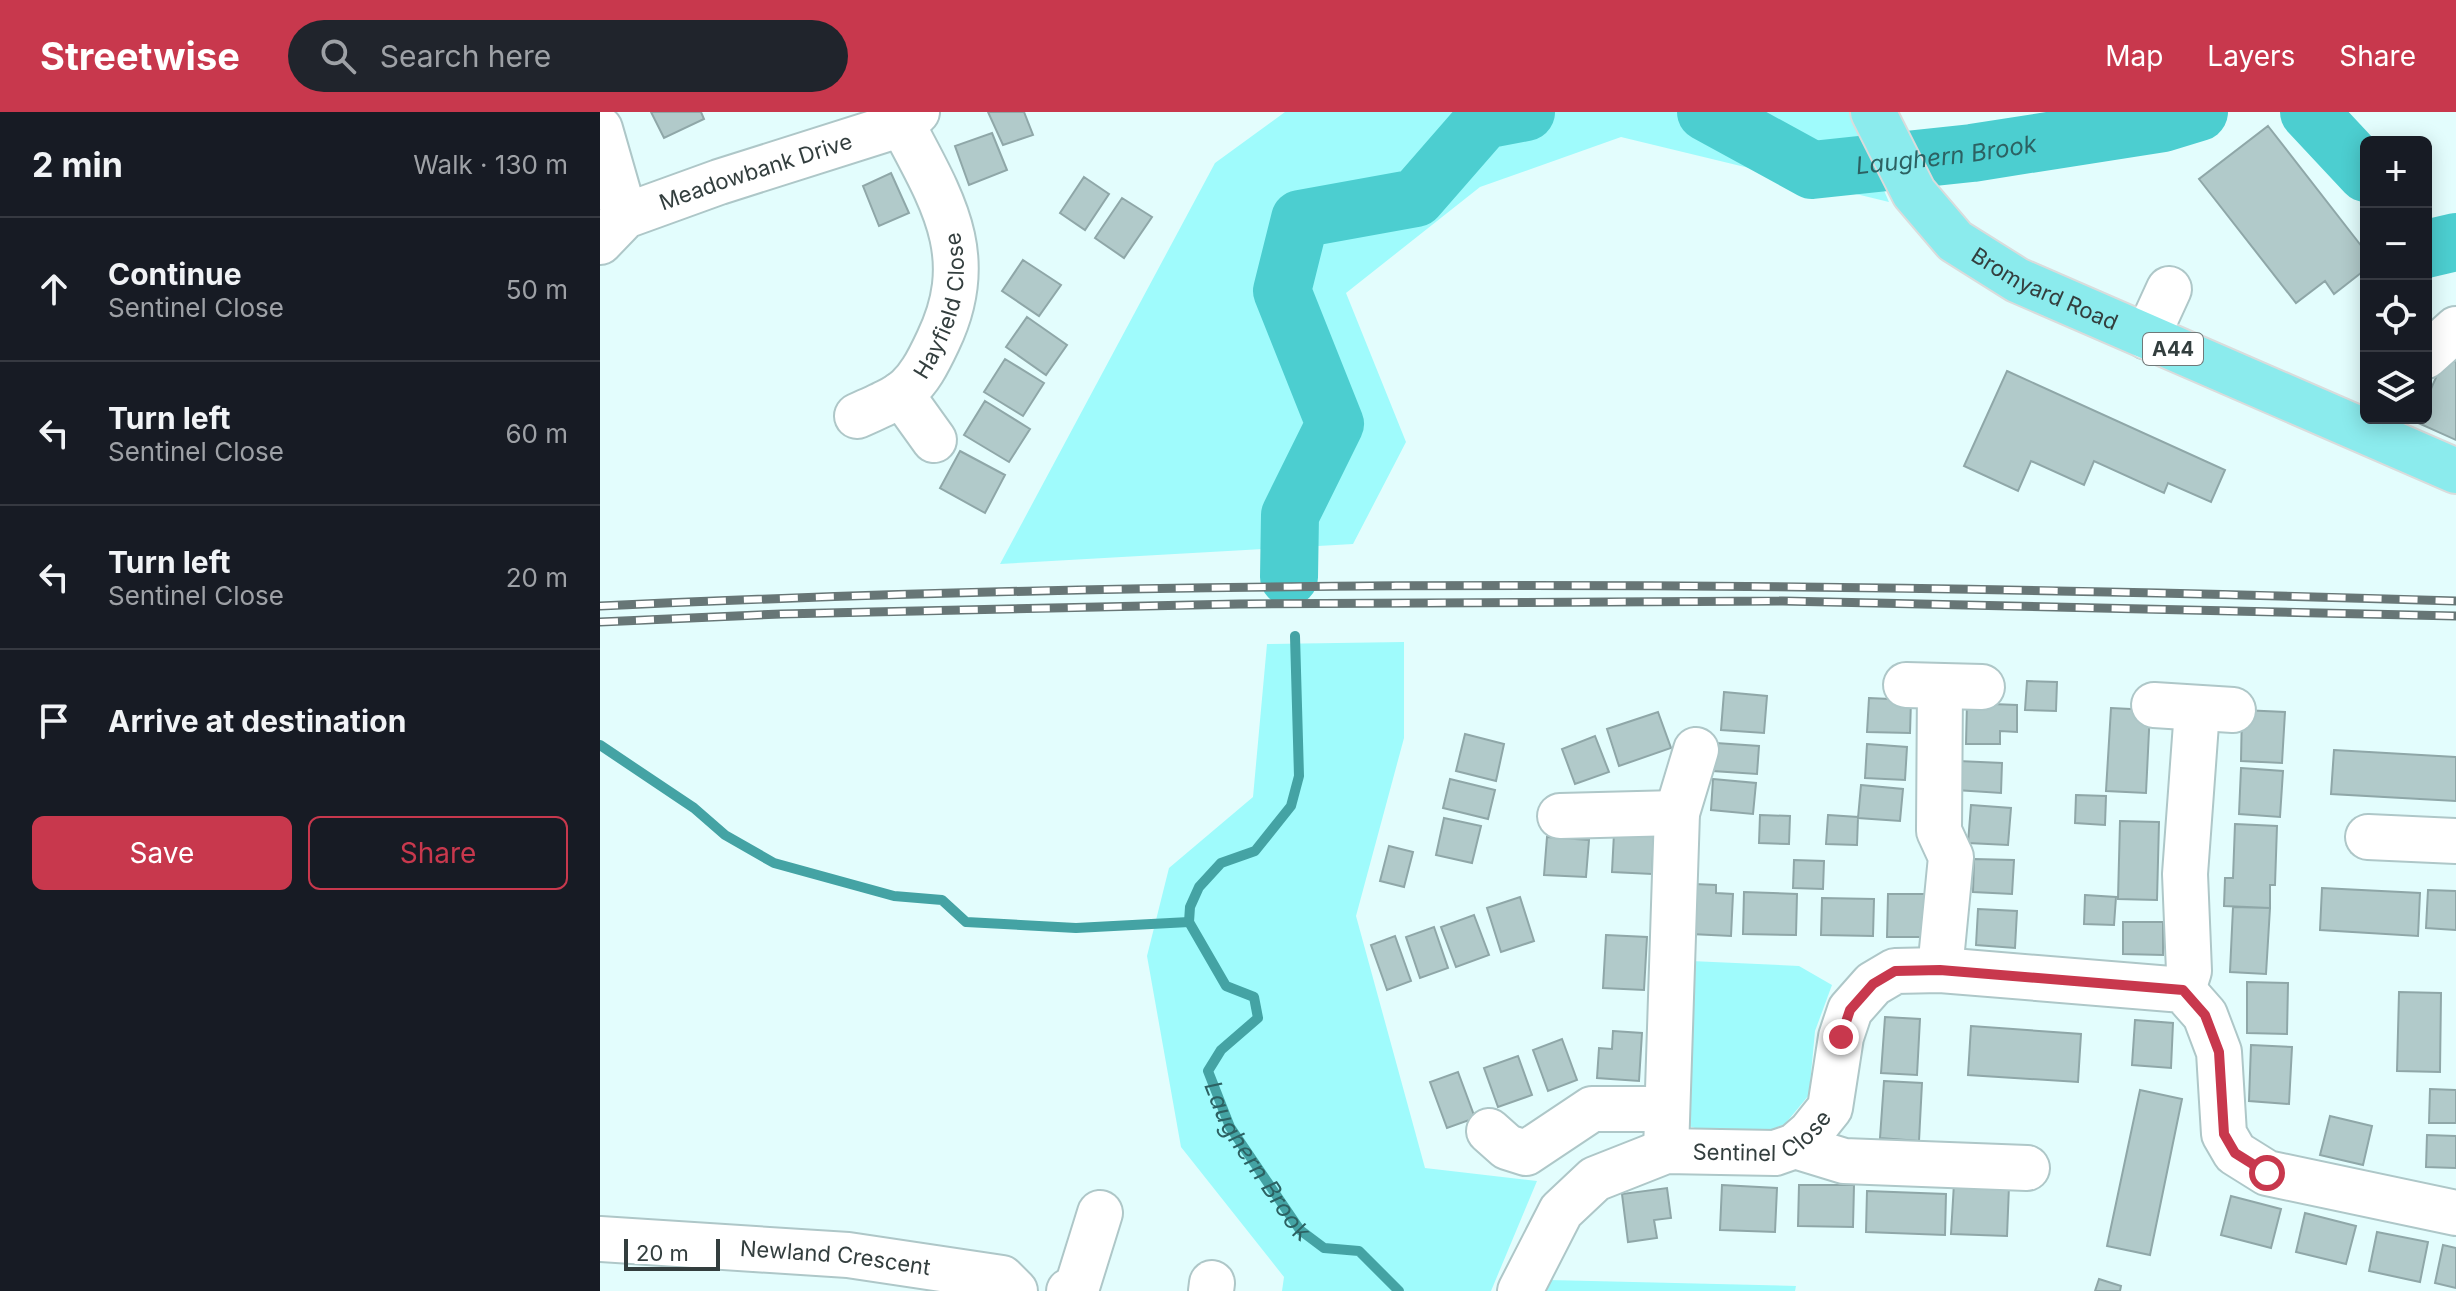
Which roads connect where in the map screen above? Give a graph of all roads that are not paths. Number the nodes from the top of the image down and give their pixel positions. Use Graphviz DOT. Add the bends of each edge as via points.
graph roads {
  1 [pos="1873,114"];
  2 [pos="909,118"];
  3 [pos="600,129"];
  4 [pos="612,229"];
  5 [pos="2169,289"];
  6 [pos="2456,329"];
  7 [pos="2147,337"];
  8 [pos="2430,352"];
  9 [pos="901,394"];
  10 [pos="857,416"];
  11 [pos="2385,427"];
  12 [pos="934,440"];
  13 [pos="2456,471"];
  14 [pos="1982,687"];
  15 [pos="2154,705"];
  16 [pos="1696,750"];
  17 [pos="1677,813"];
  18 [pos="1560,816"];
  19 [pos="2368,837"];
  20 [pos="2447,840"];
  21 [pos="1940,970"];
  22 [pos="2183,990"];
  23 [pos="1666,1130"];
  24 [pos="1489,1131"];
  25 [pos="1795,1146"];
  26 [pos="2027,1168"];
  27 [pos="1100,1213"];
  28 [pos="2456,1213"];
  29 [pos="600,1239"];
  30 [pos="1015,1291"];
  31 [pos="1069,1291"];
  32 [pos="1520,1291"];
  1 -- 7 [label="main road, Bromyard Road / A44" via="1914,193 1955,241 2017,280"];
  2 -- 4 [label="street, Meadowbank Drive" via="719,182"];
  2 -- 9 [label="street, Hayfield Close" via="955,238 957,280 952,312 920,379"];
  3 -- 4 [label="street"];
  5 -- 7 [label="street"];
  6 -- 8 [label="street"];
  7 -- 11 [label="main road, Bromyard Road / A44"];
  9 -- 10 [label="street, Hayfield Close"];
  9 -- 12 [label="street, Hayfield Close"];
  11 -- 13 [label="main road, Bromyard Road / A44"];
  14 -- 21 [label="street" via="1923,685 1939,831 1951,857"];
  15 -- 22 [label="street" via="2215,710 2185,874 2189,971"];
  16 -- 17 [label="street"];
  17 -- 18 [label="street"];
  17 -- 23 [label="street"];
  19 -- 20 [label="street"];
  21 -- 22 [label="street, Sentinel Close"];
  21 -- 25 [label="street, Sentinel Close" via="1895,971 1873,984 1850,1010 1830,1108"];
  22 -- 28 [label="street" via="2205,1015 2219,1052 2224,1134 2235,1153 2267,1173"];
  23 -- 24 [label="street" via="1592,1109 1526,1153 1507,1147"];
  23 -- 25 [label="street, Sentinel Close" via="1775,1153"];
  23 -- 32 [label="street, Sentinel Close" via="1595,1179 1561,1211"];
  25 -- 26 [label="street" via="1844,1161"];
  27 -- 31 [label="street" via="1077,1287"];
  29 -- 30 [label="street, Newland Crescent" via="848,1255 1002,1278"];
}
